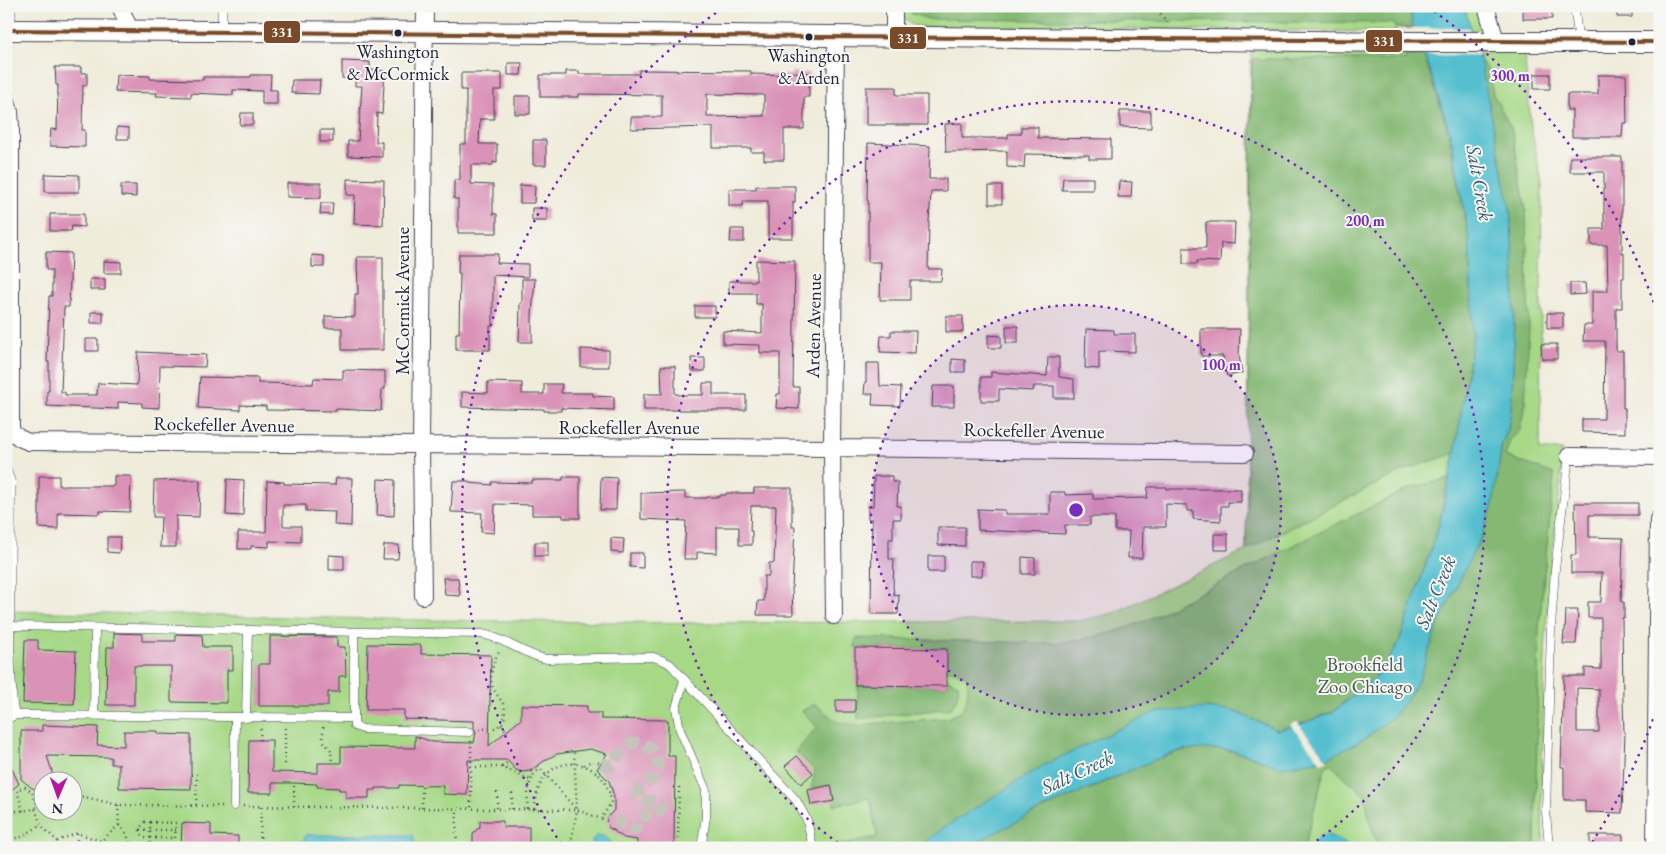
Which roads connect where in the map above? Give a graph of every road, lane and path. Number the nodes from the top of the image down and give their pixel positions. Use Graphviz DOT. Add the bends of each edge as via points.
graph roads {
  1 [pos="11,6"];
  2 [pos="120,6"];
  3 [pos="222,6"];
  4 [pos="425,6"];
  5 [pos="894,6"];
  6 [pos="1154,6"];
  7 [pos="1486,6"];
  8 [pos="1574,6"];
  9 [pos="1172,28"];
  10 [pos="9,30"];
  11 [pos="130,30"];
  12 [pos="222,30"];
  13 [pos="425,32"];
  14 [pos="836,37"];
  15 [pos="894,37"];
  16 [pos="1496,41"];
  17 [pos="1579,42"];
  18 [pos="1660,42"];
  19 [pos="6,98"];
  20 [pos="421,446"];
  21 [pos="832,448"];
  22 [pos="1245,453"];
  23 [pos="1569,456"];
  24 [pos="1660,457"];
  25 [pos="6,468"];
  26 [pos="1660,520"];
  27 [pos="1660,560"];
  28 [pos="423,596"];
  29 [pos="834,616"];
  30 [pos="11,626"];
  31 [pos="95,628"];
  32 [pos="248,630"];
  33 [pos="354,632"];
  34 [pos="505,643"];
  35 [pos="8,656"];
  36 [pos="684,680"];
  37 [pos="15,715"];
  38 [pos="94,716"];
  39 [pos="235,718"];
  40 [pos="246,718"];
  41 [pos="285,718"];
  42 [pos="324,718"];
  43 [pos="353,718"];
  44 [pos="6,720"];
  45 [pos="501,725"];
  46 [pos="507,731"];
  47 [pos="470,732"];
  48 [pos="260,735"];
  49 [pos="260,740"];
  50 [pos="574,752"];
  51 [pos="508,762"];
  52 [pos="332,763"];
  53 [pos="575,764"];
  54 [pos="601,764"];
  55 [pos="584,765"];
  56 [pos="285,767"];
  57 [pos="471,767"];
  58 [pos="502,767"];
  59 [pos="531,771"];
  60 [pos="191,775"];
  61 [pos="547,775"];
  62 [pos="533,776"];
  63 [pos="530,780"];
  64 [pos="294,783"];
  65 [pos="422,785"];
  66 [pos="674,787"];
  67 [pos="497,790"];
  68 [pos="512,790"];
  69 [pos="32,792"];
  70 [pos="82,797"];
  71 [pos="118,805"];
  72 [pos="196,806"];
  73 [pos="234,806"];
  74 [pos="261,806"];
  75 [pos="294,807"];
  76 [pos="422,808"];
  77 [pos="457,808"];
  78 [pos="471,808"];
  79 [pos="32,809"];
  80 [pos="496,809"];
  81 [pos="512,809"];
  82 [pos="528,809"];
  83 [pos="536,809"];
  84 [pos="577,810"];
  85 [pos="24,811"];
  86 [pos="6,812"];
  87 [pos="601,819"];
  88 [pos="607,821"];
  89 [pos="40,822"];
  90 [pos="150,822"];
  91 [pos="41,825"];
  92 [pos="119,825"];
  93 [pos="140,830"];
  94 [pos="150,830"];
  95 [pos="176,830"];
  96 [pos="9,832"];
  97 [pos="77,833"];
  98 [pos="150,838"];
  99 [pos="10,839"];
  100 [pos="6,840"];
  101 [pos="77,840"];
  102 [pos="57,841"];
  103 [pos="101,841"];
  104 [pos="678,841"];
  105 [pos="57,848"];
  106 [pos="101,848"];
  107 [pos="131,848"];
  108 [pos="150,848"];
  109 [pos="260,848"];
  110 [pos="456,848"];
  111 [pos="570,848"];
  112 [pos="701,848"];
  113 [pos="813,848"];
  114 [pos="1549,848"];
  115 [pos="1657,848"];
  1 -- 10 [label="lane"];
  2 -- 11 [label="street"];
  3 -- 12 [label="lane"];
  4 -- 13 [label="street, McCormick Avenue"];
  5 -- 15 [label="street"];
  6 -- 9 [label="path"];
  7 -- 16 [label="street"];
  8 -- 17 [label="lane"];
  10 -- 11 [label="street"];
  11 -- 12 [label="street"];
  12 -- 13 [label="street"];
  13 -- 14 [label="street"];
  13 -- 20 [label="street, McCormick Avenue"];
  14 -- 15 [label="street"];
  14 -- 21 [label="street, Arden Avenue"];
  15 -- 16 [label="street"];
  16 -- 17 [label="street"];
  17 -- 18 [label="street"];
  19 -- 20 [label="street, Rockefeller Avenue" via="11,127 11,430 14,435 29,442"];
  20 -- 21 [label="street, Rockefeller Avenue"];
  20 -- 28 [label="street, McCormick Avenue"];
  21 -- 22 [label="street, Rockefeller Avenue"];
  21 -- 29 [label="street, Arden Avenue"];
  23 -- 24 [label="street"];
  23 -- 114 [label="lane" via="1550,628 1546,812"];
  25 -- 30 [label="lane" via="11,482"];
  26 -- 27 [label="street"];
  27 -- 115 [label="street"];
  30 -- 31 [label="lane"];
  30 -- 35 [label="lane"];
  31 -- 32 [label="lane"];
  31 -- 38 [label="lane"];
  32 -- 33 [label="lane"];
  32 -- 40 [label="lane"];
  33 -- 34 [label="lane" via="482,634"];
  33 -- 43 [label="lane"];
  34 -- 36 [label="lane" via="547,659 653,657 670,664"];
  34 -- 45 [label="path" via="492,663 492,687 505,706"];
  35 -- 37 [label="lane"];
  36 -- 112 [label="lane" via="676,708 680,730 706,790"];
  36 -- 113 [label="lane" via="796,800 807,820"];
  37 -- 38 [label="lane"];
  37 -- 44 [label="lane"];
  38 -- 39 [label="lane"];
  39 -- 40 [label="lane"];
  39 -- 73 [label="lane"];
  40 -- 41 [label="lane"];
  41 -- 42 [label="lane"];
  41 -- 56 [label="path"];
  42 -- 43 [label="lane"];
  42 -- 52 [label="path" via="323,741 331,750"];
  43 -- 47 [label="lane" via="354,726 363,729"];
  45 -- 46 [label="path"];
  45 -- 47 [label="path" via="471,729"];
  47 -- 57 [label="path"];
  48 -- 49 [label="path"];
  50 -- 53 [label="path"];
  51 -- 58 [label="path"];
  53 -- 55 [label="path"];
  53 -- 61 [label="path" via="556,768"];
  53 -- 84 [label="path"];
  54 -- 55 [label="path" via="591,761"];
  55 -- 87 [label="path" via="599,774 610,790 612,803"];
  57 -- 58 [label="path"];
  57 -- 78 [label="path"];
  58 -- 63 [label="path"];
  59 -- 62 [label="path"];
  60 -- 72 [label="path" via="196,775"];
  61 -- 62 [label="path" via="539,768"];
  61 -- 83 [label="path" via="537,793"];
  61 -- 84 [label="path"];
  62 -- 63 [label="path"];
  63 -- 82 [label="path"];
  64 -- 75 [label="path"];
  65 -- 76 [label="path"];
  66 -- 104 [label="path" via="679,787"];
  67 -- 80 [label="path"];
  68 -- 81 [label="path"];
  69 -- 85 [label="path" via="25,787 15,789"];
  70 -- 71 [label="path"];
  71 -- 72 [label="path"];
  71 -- 92 [label="path"];
  72 -- 73 [label="path"];
  73 -- 74 [label="path"];
  74 -- 75 [label="path"];
  74 -- 109 [label="path"];
  75 -- 76 [label="path"];
  76 -- 77 [label="path"];
  77 -- 78 [label="path"];
  77 -- 110 [label="path"];
  78 -- 80 [label="path"];
  79 -- 85 [label="path"];
  80 -- 81 [label="path"];
  81 -- 82 [label="path"];
  82 -- 83 [label="path"];
  83 -- 84 [label="path"];
  84 -- 87 [label="path"];
  84 -- 111 [label="path"];
  85 -- 86 [label="path"];
  87 -- 88 [label="path"];
  89 -- 91 [label="path"];
  90 -- 93 [label="path" via="142,824"];
  90 -- 94 [label="path"];
  90 -- 95 [label="path" via="176,822"];
  91 -- 99 [label="path" via="21,837"];
  91 -- 102 [label="path"];
  92 -- 103 [label="path"];
  92 -- 107 [label="path" via="128,834"];
  93 -- 94 [label="path"];
  93 -- 98 [label="path" via="142,836"];
  94 -- 95 [label="path"];
  94 -- 98 [label="path"];
  95 -- 98 [label="path" via="175,838"];
  96 -- 99 [label="path"];
  97 -- 101 [label="path"];
  97 -- 102 [label="path"];
  97 -- 103 [label="path"];
  98 -- 108 [label="path"];
  99 -- 100 [label="path"];
  102 -- 105 [label="path"];
  103 -- 106 [label="path"];
}
